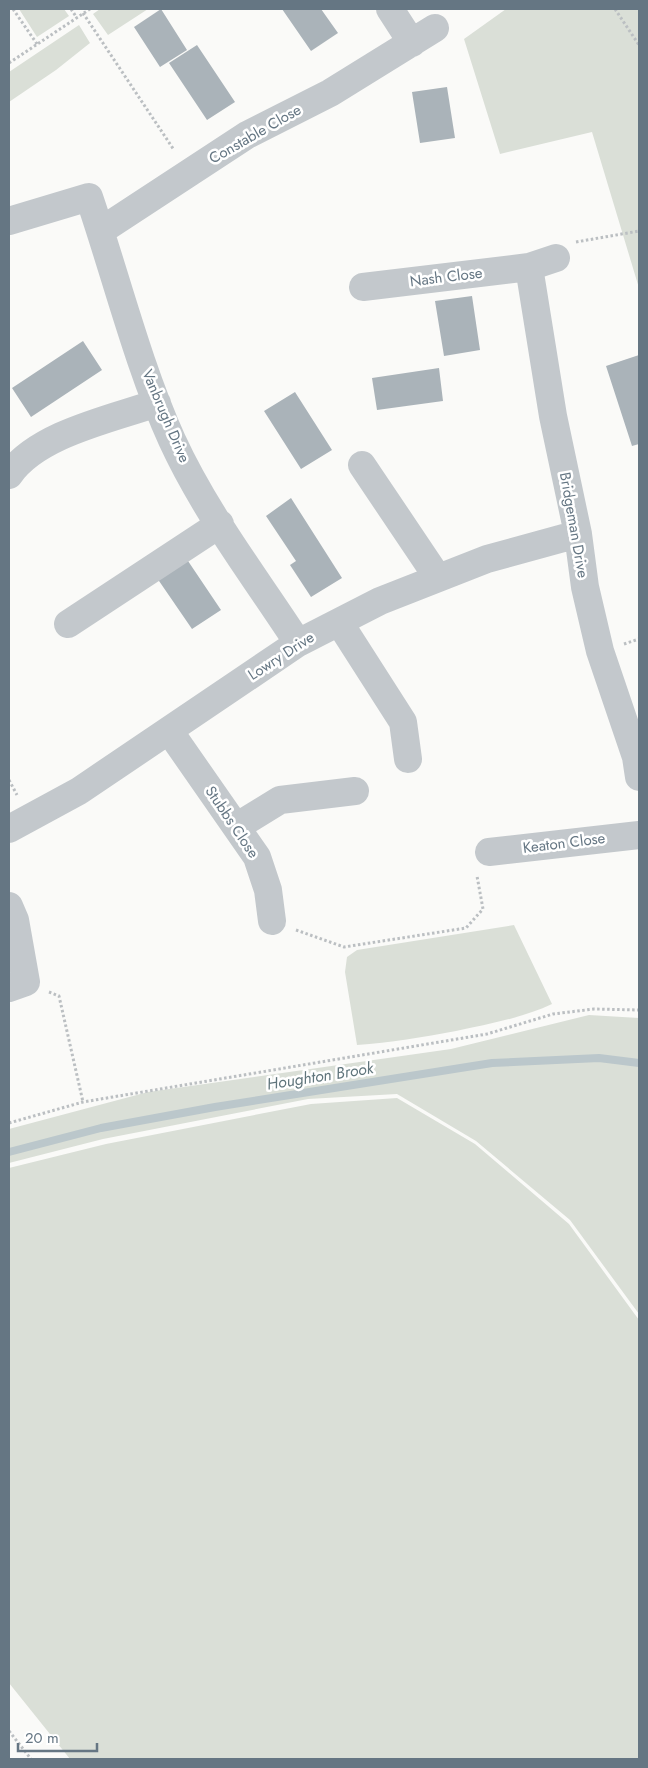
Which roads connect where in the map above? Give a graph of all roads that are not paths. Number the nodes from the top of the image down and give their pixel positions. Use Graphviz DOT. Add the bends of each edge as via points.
graph roads {
  1 [pos="390,9"];
  2 [pos="435,28"];
  3 [pos="412,43"];
  4 [pos="9,221"];
  5 [pos="102,230"];
  6 [pos="556,258"];
  7 [pos="529,267"];
  8 [pos="363,287"];
  9 [pos="157,403"];
  10 [pos="12,462"];
  11 [pos="362,465"];
  12 [pos="220,524"];
  13 [pos="578,534"];
  14 [pos="438,578"];
  15 [pos="339,622"];
  16 [pos="68,624"];
  17 [pos="298,643"];
  18 [pos="170,732"];
  19 [pos="408,759"];
  20 [pos="639,777"];
  21 [pos="355,791"];
  22 [pos="236,827"];
  23 [pos="9,829"];
  24 [pos="639,834"];
  25 [pos="489,852"];
  26 [pos="9,906"];
  27 [pos="272,921"];
  28 [pos="17,985"];
  1 -- 3 [label="street"];
  2 -- 3 [label="street, Constable Close"];
  3 -- 5 [label="street, Constable Close" via="247,136"];
  4 -- 5 [label="street, Vanbrugh Drive" via="89,197"];
  5 -- 9 [label="street, Vanbrugh Drive"];
  6 -- 7 [label="street, Nash Close"];
  7 -- 8 [label="street, Nash Close"];
  7 -- 13 [label="street, Bridgeman Drive" via="553,416"];
  9 -- 10 [label="street" via="66,434"];
  9 -- 12 [label="street, Vanbrugh Drive" via="176,447"];
  11 -- 14 [label="street"];
  12 -- 16 [label="street"];
  12 -- 17 [label="street, Vanbrugh Drive"];
  13 -- 14 [label="street, Lowry Drive" via="487,559"];
  13 -- 20 [label="street, Bridgeman Drive" via="585,587 600,651 636,757"];
  14 -- 15 [label="street, Lowry Drive" via="380,601"];
  15 -- 17 [label="street, Lowry Drive"];
  15 -- 19 [label="street" via="403,722"];
  17 -- 18 [label="street, Lowry Drive"];
  18 -- 22 [label="street, Stubbs Close"];
  18 -- 23 [label="street, Lowry Drive" via="79,792"];
  21 -- 22 [label="street" via="280,800"];
  22 -- 27 [label="street, Stubbs Close" via="257,857 268,890"];
  24 -- 25 [label="street, Keaton Close"];
  26 -- 28 [label="street" via="15,920"];
}
